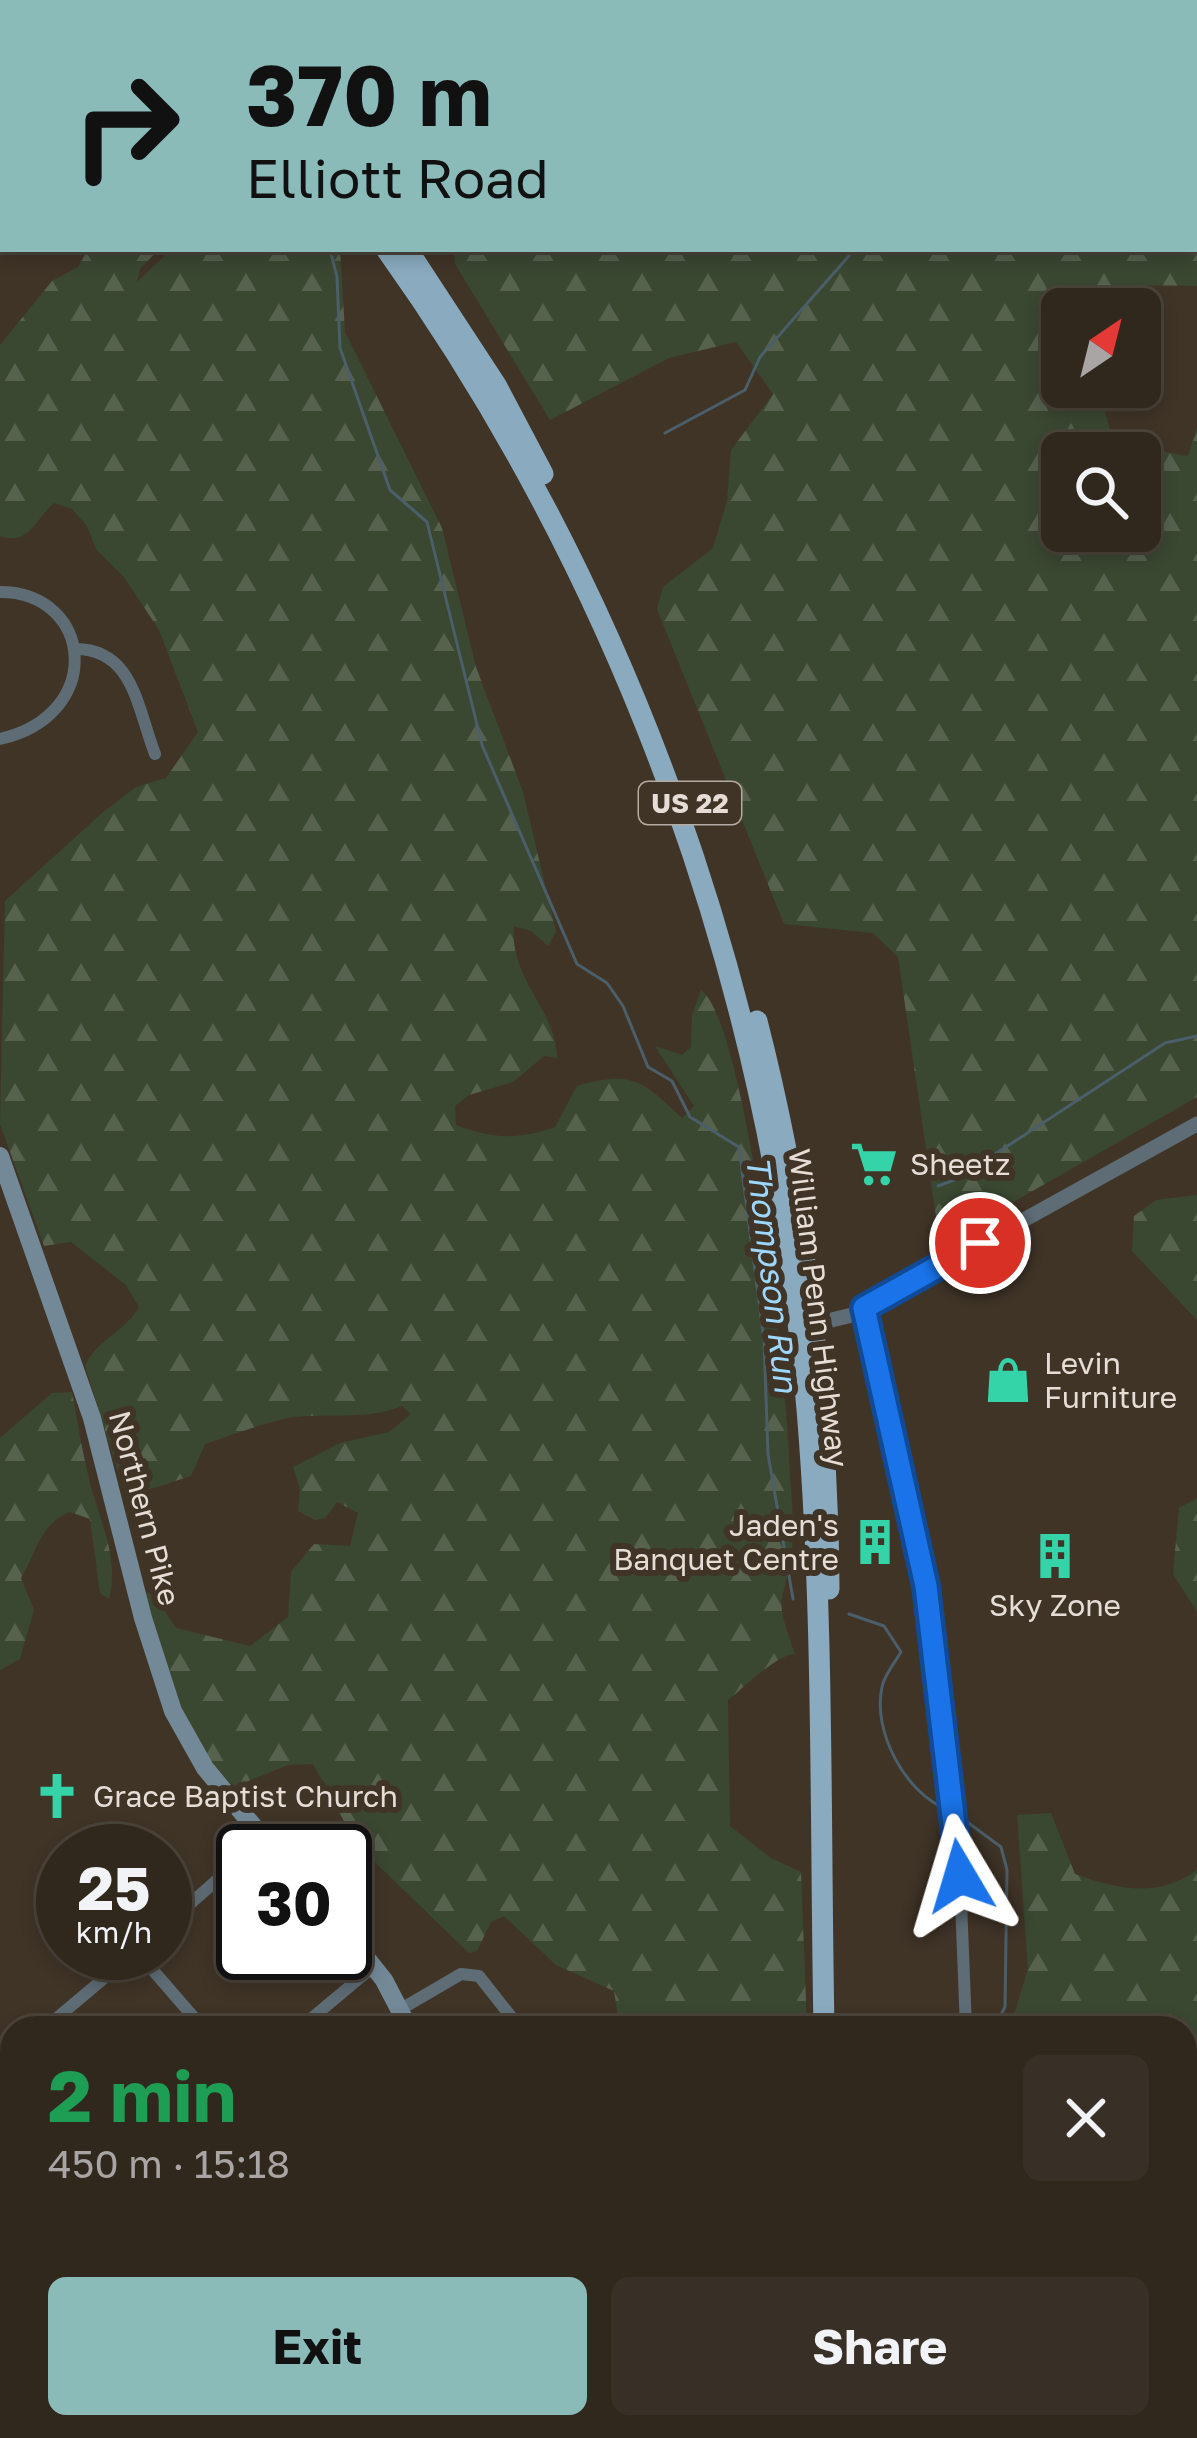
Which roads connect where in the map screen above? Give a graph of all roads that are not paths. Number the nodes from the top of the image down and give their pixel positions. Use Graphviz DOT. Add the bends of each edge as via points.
graph roads {
  1 [pos="388,252"];
  2 [pos="409,252"];
  3 [pos="424,252"];
  4 [pos="430,281"];
  5 [pos="0,592"];
  6 [pos="74,649"];
  7 [pos="0,739"];
  8 [pos="155,754"];
  9 [pos="1197,1124"];
  10 [pos="0,1156"];
  11 [pos="864,1308"];
  12 [pos="806,1326"];
  13 [pos="246,1824"];
  14 [pos="216,1881"];
  15 [pos="192,1902"];
  16 [pos="372,1964"];
  17 [pos="374,1966"];
  18 [pos="103,1980"];
  19 [pos="160,1980"];
  20 [pos="60,2016"];
  21 [pos="192,2016"];
  22 [pos="314,2016"];
  23 [pos="403,2016"];
  24 [pos="409,2016"];
  25 [pos="510,2016"];
  26 [pos="824,2016"];
  27 [pos="837,2016"];
  28 [pos="964,2016"];
  1 -- 12 [label="highway, William Penn Highway / US 22" via="523,464 661,762 740,1008"];
  2 -- 4 [label="highway, William Penn Highway / US 22"];
  3 -- 4 [label="main road"];
  4 -- 12 [label="highway, William Penn Highway / US 22" via="532,451 686,793 774,1088"];
  5 -- 6 [label="street" via="42,604"];
  6 -- 7 [label="street" via="63,704 31,730"];
  6 -- 8 [label="street" via="102,650 120,664"];
  9 -- 11 [label="street"];
  10 -- 13 [label="main road, Northern Pike" via="92,1418 173,1711"];
  11 -- 12 [label="street"];
  11 -- 28 [label="street" via="926,1586 952,1802"];
  12 -- 26 [label="highway, William Penn Highway / US 22"];
  12 -- 27 [label="highway, William Penn Highway / US 22" via="827,1480"];
  14 -- 15 [label="street"];
  16 -- 17 [label="main road"];
  17 -- 22 [label="street"];
  17 -- 23 [label="main road"];
  18 -- 20 [label="street"];
  19 -- 21 [label="street"];
  24 -- 25 [label="street" via="461,1974 478,1976"];
}
